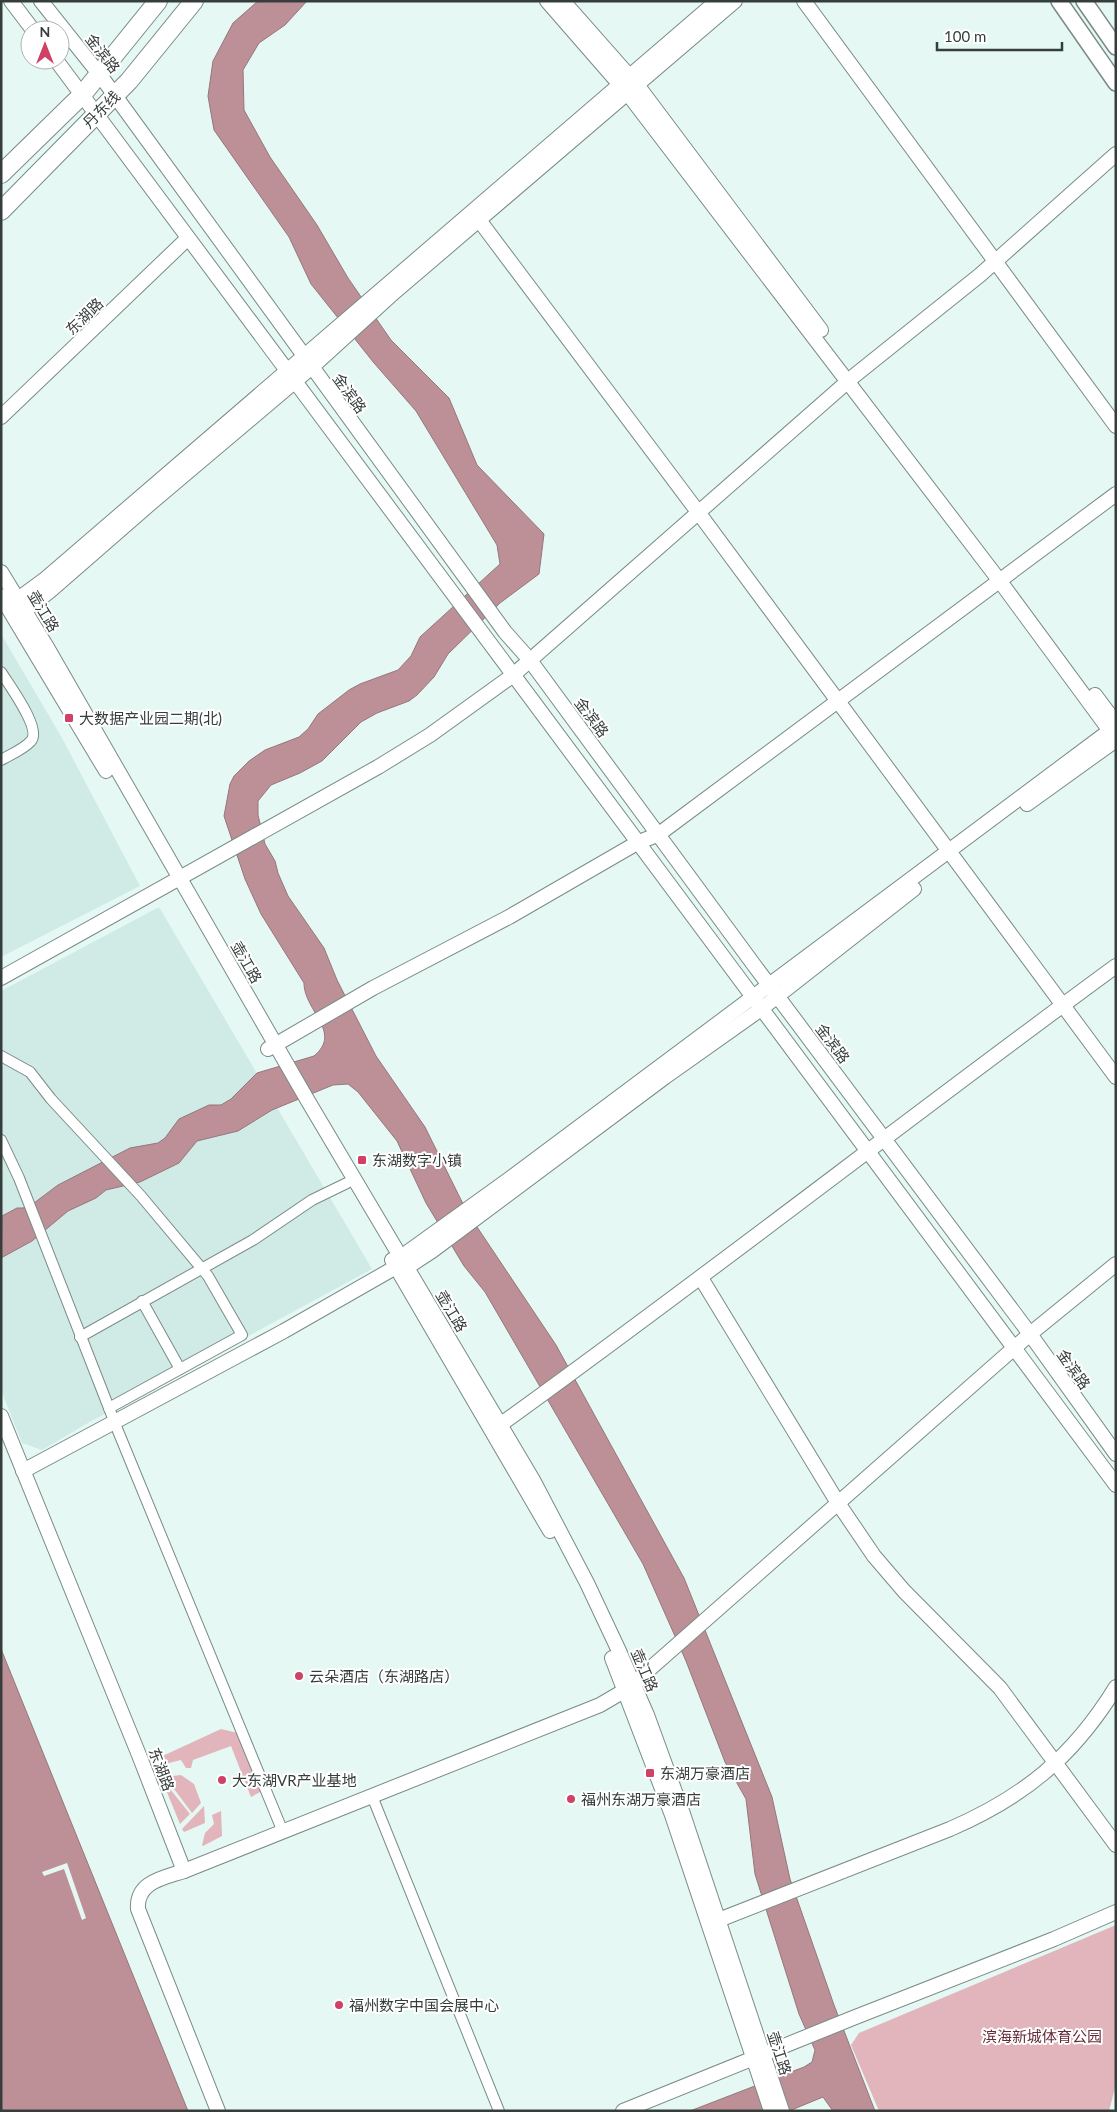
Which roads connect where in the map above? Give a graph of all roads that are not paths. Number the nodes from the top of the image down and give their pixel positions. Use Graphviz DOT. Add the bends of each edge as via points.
graph roads {
  1 [pos="12,1"];
  2 [pos="41,1"];
  3 [pos="158,1"];
  4 [pos="194,1"];
  5 [pos="547,1"];
  6 [pos="563,1"];
  7 [pos="717,1"];
  8 [pos="735,1"];
  9 [pos="804,1"];
  10 [pos="1059,1"];
  11 [pos="1084,1"];
  12 [pos="26,20"];
  13 [pos="1116,47"];
  14 [pos="63,70"];
  15 [pos="100,75"];
  16 [pos="1116,83"];
  17 [pos="628,85"];
  18 [pos="82,95"];
  19 [pos="114,96"];
  20 [pos="95,114"];
  21 [pos="25,151"];
  22 [pos="1116,154"];
  23 [pos="42,170"];
  24 [pos="1,174"];
  25 [pos="1,211"];
  26 [pos="476,216"];
  27 [pos="188,238"];
  28 [pos="995,262"];
  29 [pos="308,362"];
  30 [pos="290,376"];
  31 [pos="851,379"];
  32 [pos="1,417"];
  33 [pos="1116,426"];
  34 [pos="1116,494"];
  35 [pos="698,512"];
  36 [pos="1,572"];
  37 [pos="1003,578"];
  38 [pos="11,609"];
  39 [pos="529,659"];
  40 [pos="1,672"];
  41 [pos="512,676"];
  42 [pos="838,702"];
  43 [pos="1115,732"];
  44 [pos="1,760"];
  45 [pos="659,834"];
  46 [pos="637,843"];
  47 [pos="952,854"];
  48 [pos="175,880"];
  49 [pos="1116,966"];
  50 [pos="1,978"];
  51 [pos="773,991"];
  52 [pos="756,1004"];
  53 [pos="1062,1005"];
  54 [pos="275,1052"];
  55 [pos="1,1056"];
  56 [pos="1116,1077"];
  57 [pos="305,1103"];
  58 [pos="883,1138"];
  59 [pos="1,1140"];
  60 [pos="868,1151"];
  61 [pos="347,1183"];
  62 [pos="1116,1264"];
  63 [pos="399,1266"];
  64 [pos="201,1267"];
  65 [pos="701,1278"];
  66 [pos="1001,1295"];
  67 [pos="142,1301"];
  68 [pos="985,1309"];
  69 [pos="1030,1334"];
  70 [pos="80,1337"];
  71 [pos="1014,1350"];
  72 [pos="180,1369"];
  73 [pos="1057,1372"];
  74 [pos="1040,1384"];
  75 [pos="109,1408"];
  76 [pos="1,1416"];
  77 [pos="114,1422"];
  78 [pos="496,1428"];
  79 [pos="1116,1454"];
  80 [pos="23,1471"];
  81 [pos="1116,1485"];
  82 [pos="838,1504"];
  83 [pos="1116,1687"];
  84 [pos="630,1688"];
  85 [pos="1056,1763"];
  86 [pos="372,1796"];
  87 [pos="282,1832"];
  88 [pos="1116,1845"];
  89 [pos="184,1871"];
  90 [pos="1116,1912"];
  91 [pos="714,1922"];
  92 [pos="759,2057"];
  93 [pos="764,2073"];
  94 [pos="218,2111"];
  95 [pos="499,2111"];
  96 [pos="623,2111"];
  97 [pos="771,2111"];
  98 [pos="782,2111"];
  1 -- 12 [label="street"];
  2 -- 15 [label="street, 金滨路"];
  3 -- 15 [label="highway, 丹东线"];
  4 -- 19 [label="highway, 丹东线"];
  5 -- 17 [label="street"];
  6 -- 17 [label="street"];
  7 -- 17 [label="street"];
  8 -- 17 [label="street"];
  9 -- 28 [label="street"];
  10 -- 16 [label="main road"];
  11 -- 13 [label="main road"];
  14 -- 18 [label="street"];
  15 -- 18 [label="highway, 丹东线"];
  15 -- 19 [label="street, 金滨路"];
  17 -- 26 [label="street"];
  17 -- 31 [label="street"];
  18 -- 20 [label="street"];
  18 -- 21 [label="highway, 丹东线"];
  19 -- 20 [label="highway, 丹东线"];
  19 -- 29 [label="street, 金滨路"];
  20 -- 23 [label="highway, 丹东线"];
  20 -- 27 [label="street"];
  21 -- 23 [label="highway"];
  21 -- 24 [label="highway, 丹东线"];
  22 -- 28 [label="street"];
  23 -- 25 [label="highway, 丹东线"];
  26 -- 29 [label="street"];
  26 -- 35 [label="street"];
  27 -- 30 [label="street"];
  27 -- 32 [label="street, 东湖路"];
  28 -- 31 [label="street"];
  28 -- 33 [label="street"];
  29 -- 30 [label="street"];
  29 -- 39 [label="street, 金滨路" via="505,632"];
  30 -- 38 [label="street"];
  30 -- 41 [label="street"];
  31 -- 35 [label="street"];
  31 -- 37 [label="street"];
  34 -- 37 [label="street"];
  35 -- 39 [label="street"];
  35 -- 42 [label="street"];
  36 -- 38 [label="street, 壶江路"];
  37 -- 42 [label="street"];
  37 -- 43 [label="street"];
  38 -- 48 [label="street, 壶江路"];
  39 -- 41 [label="street"];
  39 -- 45 [label="street, 金滨路"];
  40 -- 44 [label="street" via="28,717 33,733 30,743"];
  41 -- 46 [label="street"];
  41 -- 48 [label="street" via="430,735 378,767"];
  42 -- 45 [label="street"];
  42 -- 47 [label="street"];
  43 -- 47 [label="street"];
  45 -- 46 [label="street"];
  45 -- 51 [label="street, 金滨路"];
  46 -- 52 [label="street"];
  46 -- 54 [label="street" via="509,917 298,1030"];
  47 -- 51 [label="street"];
  47 -- 53 [label="street"];
  48 -- 50 [label="street"];
  48 -- 54 [label="street, 壶江路"];
  49 -- 53 [label="street"];
  51 -- 52 [label="street"];
  51 -- 58 [label="street, 金滨路"];
  52 -- 60 [label="street"];
  52 -- 63 [label="street"];
  53 -- 56 [label="street"];
  53 -- 58 [label="street"];
  54 -- 57 [label="street, 壶江路"];
  55 -- 64 [label="street" via="30,1072"];
  57 -- 61 [label="street, 壶江路"];
  57 -- 63 [label="street, 壶江路"];
  58 -- 60 [label="street"];
  58 -- 66 [label="street, 金滨路"];
  59 -- 70 [label="street" via="19,1178"];
  60 -- 65 [label="street"];
  60 -- 68 [label="street"];
  61 -- 63 [label="street, 壶江路"];
  61 -- 64 [label="street" via="312,1200 253,1240"];
  62 -- 69 [label="street"];
  63 -- 77 [label="street"];
  63 -- 78 [label="street, 壶江路"];
  64 -- 67 [label="street"];
  64 -- 72 [label="street" via="242,1335"];
  65 -- 78 [label="street"];
  65 -- 82 [label="street"];
  66 -- 68 [label="street"];
  66 -- 69 [label="street, 金滨路"];
  67 -- 70 [label="street"];
  67 -- 72 [label="street"];
  68 -- 71 [label="street"];
  69 -- 71 [label="street"];
  69 -- 73 [label="street, 金滨路"];
  70 -- 75 [label="street"];
  71 -- 74 [label="street"];
  71 -- 82 [label="street"];
  72 -- 75 [label="street"];
  73 -- 74 [label="street"];
  73 -- 79 [label="street, 金滨路"];
  74 -- 81 [label="street"];
  75 -- 77 [label="street"];
  76 -- 80 [label="street, 东湖路"];
  77 -- 80 [label="street"];
  77 -- 87 [label="street"];
  78 -- 84 [label="street, 壶江路"];
  80 -- 89 [label="street, 东湖路"];
  82 -- 84 [label="street"];
  82 -- 85 [label="street" via="884,1569 1000,1688"];
  83 -- 85 [label="street" via="1090,1726"];
  84 -- 86 [label="street" via="600,1705"];
  84 -- 91 [label="street, 壶江路" via="672,1816"];
  85 -- 88 [label="street"];
  85 -- 91 [label="street" via="1022,1792 983,1814"];
  86 -- 87 [label="street"];
  86 -- 95 [label="street"];
  87 -- 89 [label="street"];
  89 -- 94 [label="street" via="146,1885 140,1892 138,1909"];
  90 -- 92 [label="street" via="1054,1940"];
  91 -- 92 [label="street, 壶江路"];
  92 -- 93 [label="street, 壶江路"];
  92 -- 96 [label="street"];
  93 -- 97 [label="street, 壶江路"];
  93 -- 98 [label="street, 壶江路"];
}
